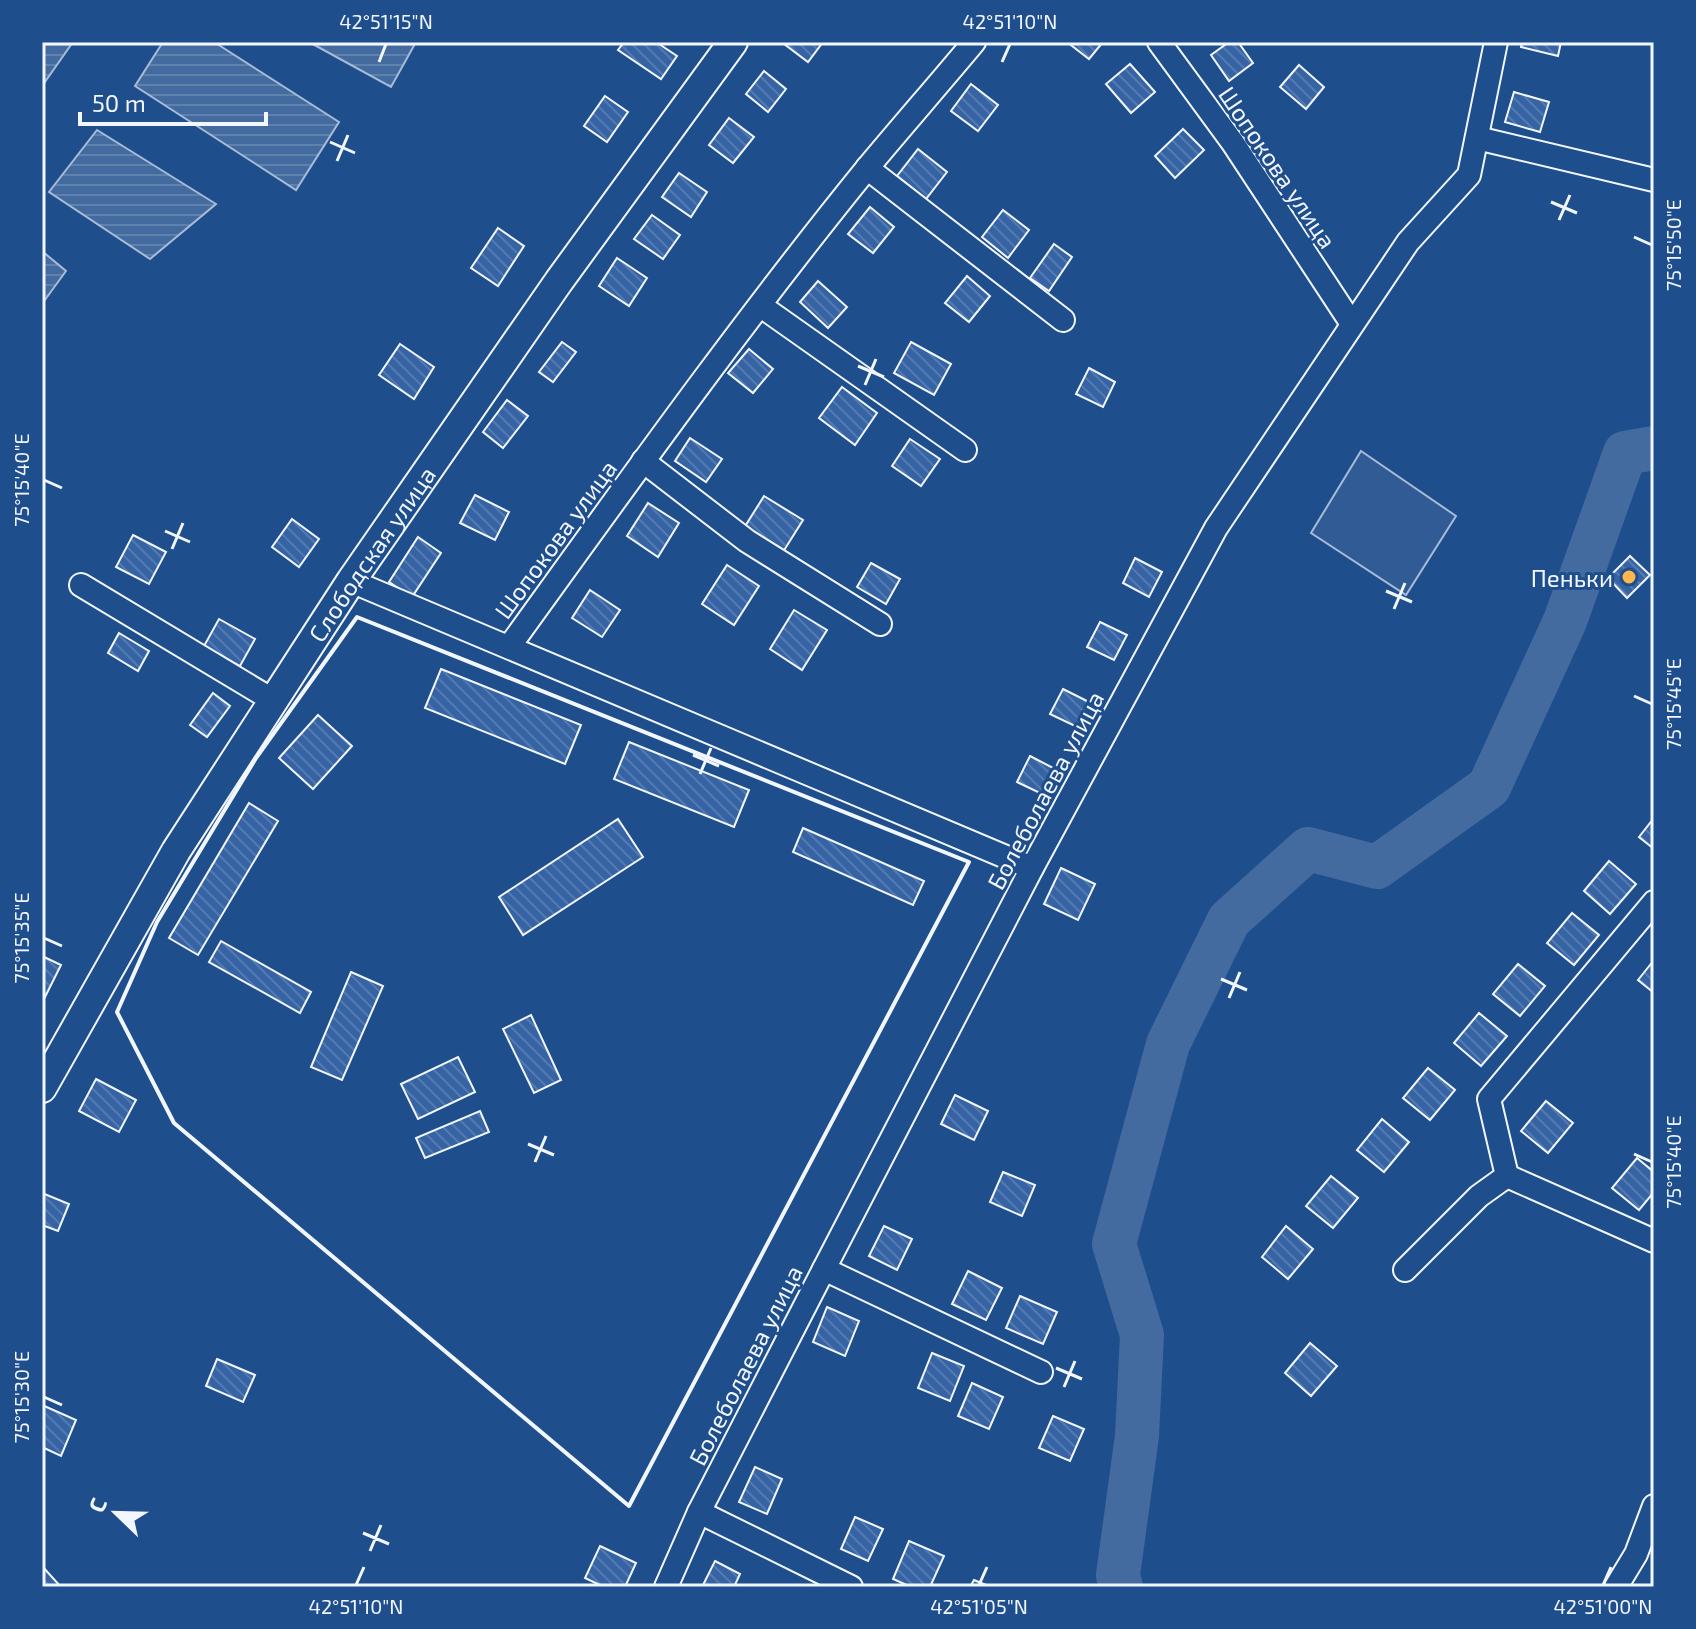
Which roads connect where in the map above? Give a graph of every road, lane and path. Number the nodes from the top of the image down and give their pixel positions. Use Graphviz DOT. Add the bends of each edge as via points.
graph roads {
  1 [pos="733,42"];
  2 [pos="974,42"];
  3 [pos="1159,42"];
  4 [pos="1496,42"];
  5 [pos="1477,138"];
  6 [pos="867,168"];
  7 [pos="1654,180"];
  8 [pos="761,306"];
  9 [pos="1063,320"];
  10 [pos="1352,324"];
  11 [pos="965,450"];
  12 [pos="643,461"];
  13 [pos="351,581"];
  14 [pos="81,585"];
  15 [pos="880,624"];
  16 [pos="509,647"];
  17 [pos="274,701"];
  18 [pos="1032,868"];
  19 [pos="1654,902"];
  20 [pos="42,1088"];
  21 [pos="1507,1176"];
  22 [pos="1654,1241"];
  23 [pos="824,1269"];
  24 [pos="1405,1270"];
  25 [pos="1041,1372"];
  26 [pos="1654,1506"];
  27 [pos="699,1512"];
  28 [pos="666,1587"];
  29 [pos="851,1587"];
  30 [pos="1616,1587"];
  1 -- 13 [label="street, Слободская улица"];
  2 -- 6 [label="street, Шопокова улица"];
  3 -- 10 [label="street, Шопокова улица" via="1233,143"];
  4 -- 5 [label="street, Болеболаева улица"];
  5 -- 7 [label="street"];
  5 -- 10 [label="street, Болеболаева улица" via="1469,175 1408,242"];
  6 -- 8 [label="street, Шопокова улица"];
  6 -- 9 [label="street"];
  8 -- 11 [label="street"];
  8 -- 12 [label="street, Шопокова улица"];
  10 -- 18 [label="street, Болеболаева улица" via="1216,528"];
  12 -- 15 [label="street, Шопокова улица" via="747,541"];
  12 -- 16 [label="street, Шопокова улица"];
  13 -- 16 [label="street"];
  13 -- 17 [label="street, Слободская улица"];
  14 -- 17 [label="street"];
  16 -- 18 [label="street"];
  17 -- 20 [label="street, Слободская улица" via="176,851"];
  18 -- 23 [label="street, Болеболаева улица"];
  19 -- 21 [label="street" via="1489,1099"];
  21 -- 22 [label="street"];
  21 -- 24 [label="street" via="1479,1196"];
  23 -- 25 [label="street"];
  23 -- 27 [label="street, Болеболаева улица"];
  26 -- 30 [label="street" via="1636,1554"];
  27 -- 28 [label="street, Болеболаева улица"];
  27 -- 29 [label="street"];
}
